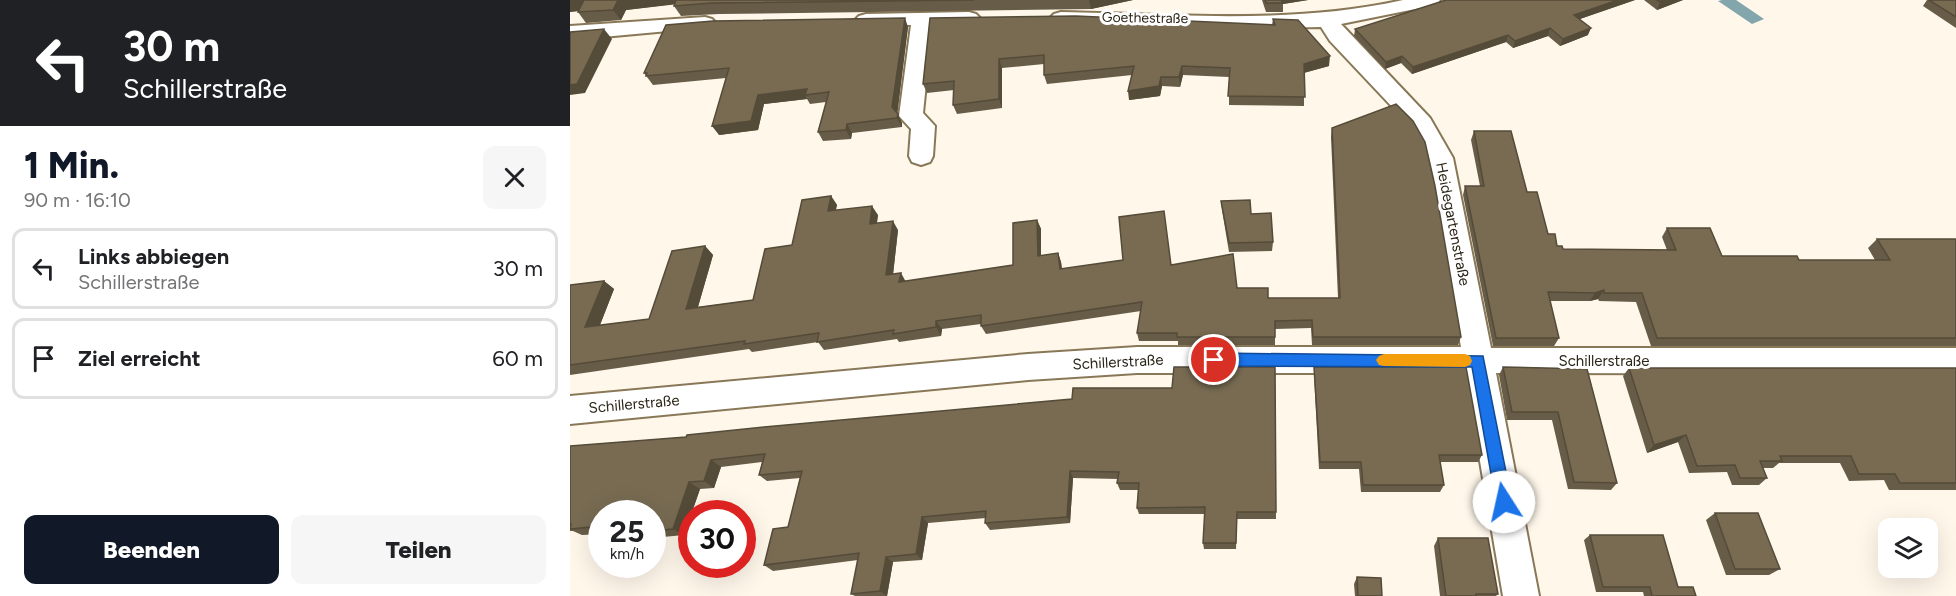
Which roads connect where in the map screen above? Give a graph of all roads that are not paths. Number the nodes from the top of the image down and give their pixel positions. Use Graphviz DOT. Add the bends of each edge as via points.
graph roads {
  1 [pos="1430,0"];
  2 [pos="993,18"];
  3 [pos="1040,18"];
  4 [pos="922,19"];
  5 [pos="850,20"];
  6 [pos="1328,20"];
  7 [pos="731,22"];
  8 [pos="570,33"];
  9 [pos="921,156"];
  10 [pos="1956,360"];
  11 [pos="1478,361"];
  12 [pos="570,410"];
  13 [pos="1521,596"];
  1 -- 6 [label="street, Goethestraße"];
  2 -- 4 [label="street"];
  3 -- 6 [label="street, Goethestraße"];
  4 -- 5 [label="street"];
  4 -- 9 [label="street" via="910,116 923,126"];
  6 -- 11 [label="street, Heidegartenstraße" via="1338,36 1422,124 1437,149 1445,174"];
  7 -- 8 [label="street"];
  10 -- 11 [label="street, Schillerstraße"];
  11 -- 12 [label="street, Schillerstraße" via="1137,360"];
  11 -- 13 [label="street, Heidegartenstraße"];
}
